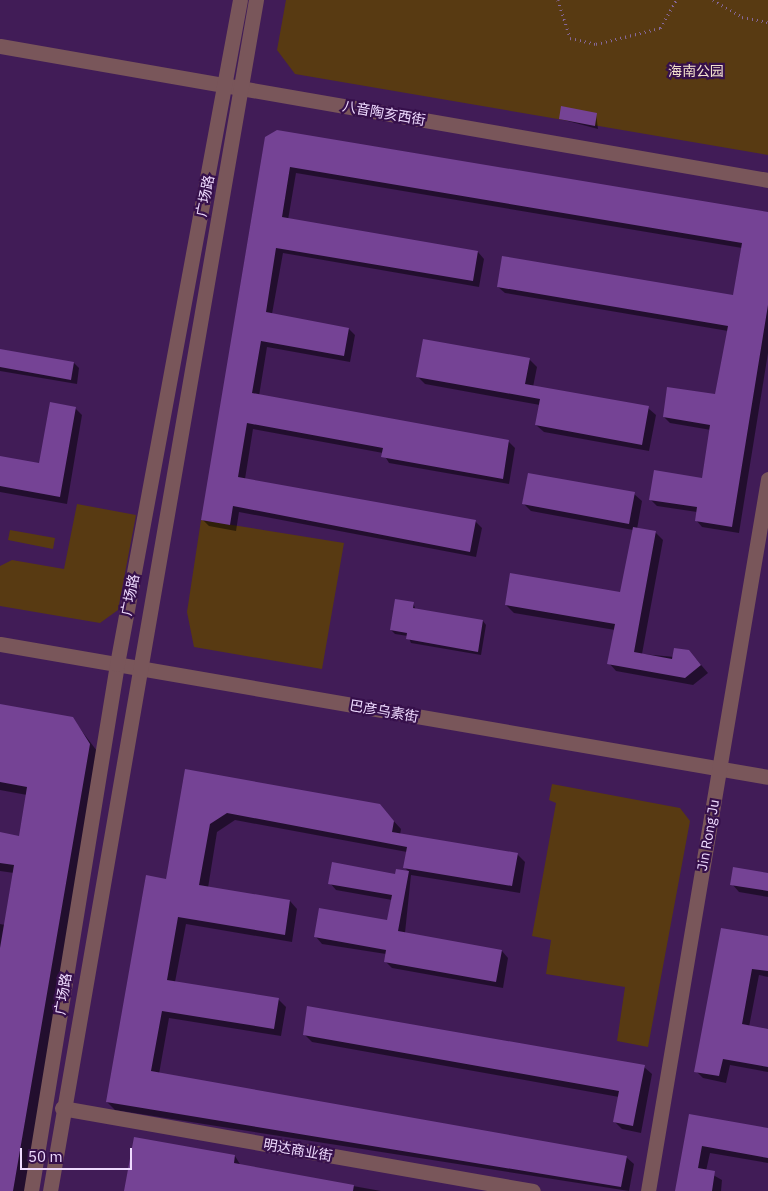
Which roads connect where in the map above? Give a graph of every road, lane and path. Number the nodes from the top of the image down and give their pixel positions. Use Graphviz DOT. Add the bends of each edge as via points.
graph roads {
  1 [pos="240,0"];
  2 [pos="256,0"];
  3 [pos="558,0"];
  4 [pos="676,0"];
  5 [pos="713,0"];
  6 [pos="768,22"];
  7 [pos="0,46"];
  8 [pos="226,85"];
  9 [pos="241,88"];
  10 [pos="768,180"];
  11 [pos="768,479"];
  12 [pos="0,644"];
  13 [pos="0,652"];
  14 [pos="117,668"];
  15 [pos="138,672"];
  16 [pos="718,772"];
  17 [pos="768,777"];
  18 [pos="768,785"];
  19 [pos="62,1108"];
  20 [pos="31,1191"];
  21 [pos="50,1191"];
  22 [pos="533,1191"];
  23 [pos="648,1191"];
  1 -- 8 [label="street, 广场路"];
  2 -- 9 [label="street, 广场路"];
  3 -- 4 [label="path" via="570,38 596,44 660,28"];
  5 -- 6 [label="path" via="742,17"];
  7 -- 8 [label="street, 八音陶亥西街"];
  8 -- 9 [label="street, 八音陶亥西街"];
  8 -- 14 [label="street, 广场路"];
  9 -- 10 [label="street, 八音陶亥西街"];
  9 -- 15 [label="street, 广场路"];
  11 -- 16 [label="street, Jin Rong Ju"];
  12 -- 14 [label="street, 巴彦乌素街"];
  13 -- 14 [label="street, 巴彦乌素街"];
  14 -- 15 [label="street, 巴彦乌素街"];
  14 -- 20 [label="street, 广场路"];
  15 -- 16 [label="street, 巴彦乌素街"];
  15 -- 19 [label="street, 广场路"];
  16 -- 17 [label="street, 巴彦乌素街"];
  16 -- 18 [label="street, 巴彦乌素街"];
  16 -- 23 [label="street, Jin Rong Ju"];
  19 -- 21 [label="street, 广场路"];
  19 -- 22 [label="street, 明达商业街"];
}
